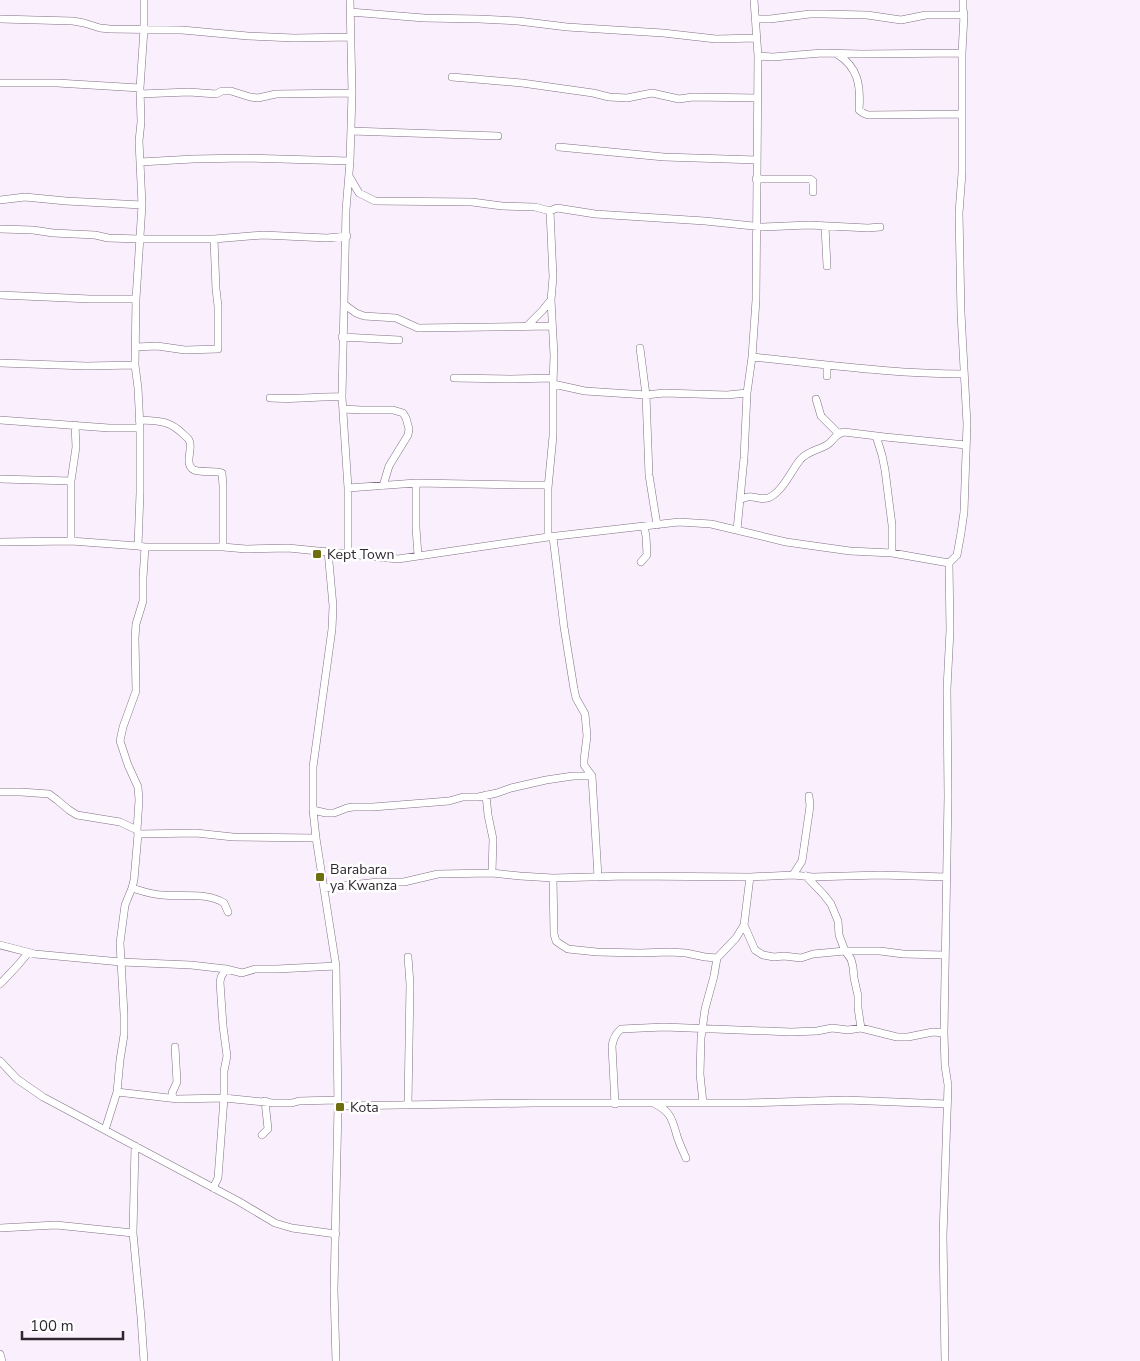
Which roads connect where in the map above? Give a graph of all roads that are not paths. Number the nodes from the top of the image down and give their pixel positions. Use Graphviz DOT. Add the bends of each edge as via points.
graph roads {
  1 [pos="144,0"];
  2 [pos="350,0"];
  3 [pos="754,0"];
  4 [pos="963,0"];
  5 [pos="350,12"];
  6 [pos="964,15"];
  7 [pos="0,19"];
  8 [pos="755,19"];
  9 [pos="144,29"];
  10 [pos="351,37"];
  11 [pos="756,38"];
  12 [pos="962,53"];
  13 [pos="837,54"];
  14 [pos="758,56"];
  15 [pos="452,77"];
  16 [pos="0,83"];
  17 [pos="140,91"];
  18 [pos="352,93"];
  19 [pos="757,98"];
  20 [pos="962,114"];
  21 [pos="351,131"];
  22 [pos="498,136"];
  23 [pos="559,147"];
  24 [pos="757,160"];
  25 [pos="350,161"];
  26 [pos="140,162"];
  27 [pos="349,175"];
  28 [pos="756,179"];
  29 [pos="813,192"];
  30 [pos="0,200"];
  31 [pos="142,205"];
  32 [pos="550,211"];
  33 [pos="756,226"];
  34 [pos="825,226"];
  35 [pos="880,227"];
  36 [pos="0,229"];
  37 [pos="347,236"];
  38 [pos="140,239"];
  39 [pos="214,239"];
  40 [pos="827,266"];
  41 [pos="0,295"];
  42 [pos="136,299"];
  43 [pos="551,300"];
  44 [pos="345,305"];
  45 [pos="527,326"];
  46 [pos="552,326"];
  47 [pos="342,337"];
  48 [pos="399,340"];
  49 [pos="136,347"];
  50 [pos="640,348"];
  51 [pos="752,357"];
  52 [pos="0,363"];
  53 [pos="135,365"];
  54 [pos="827,365"];
  55 [pos="964,374"];
  56 [pos="827,376"];
  57 [pos="454,378"];
  58 [pos="553,381"];
  59 [pos="747,393"];
  60 [pos="646,395"];
  61 [pos="342,397"];
  62 [pos="270,398"];
  63 [pos="816,399"];
  64 [pos="343,409"];
  65 [pos="0,420"];
  66 [pos="140,424"];
  67 [pos="75,425"];
  68 [pos="838,433"];
  69 [pos="876,436"];
  70 [pos="966,445"];
  71 [pos="0,479"];
  72 [pos="71,481"];
  73 [pos="416,483"];
  74 [pos="548,485"];
  75 [pos="383,486"];
  76 [pos="348,488"];
  77 [pos="741,498"];
  78 [pos="657,525"];
  79 [pos="644,526"];
  80 [pos="738,530"];
  81 [pos="551,537"];
  82 [pos="71,541"];
  83 [pos="0,542"];
  84 [pos="141,546"];
  85 [pos="223,547"];
  86 [pos="328,551"];
  87 [pos="892,552"];
  88 [pos="348,554"];
  89 [pos="418,555"];
  90 [pos="641,562"];
  91 [pos="949,563"];
  92 [pos="592,776"];
  93 [pos="0,792"];
  94 [pos="486,795"];
  95 [pos="809,796"];
  96 [pos="313,810"];
  97 [pos="138,832"];
  98 [pos="316,838"];
  99 [pos="802,861"];
  100 [pos="492,873"];
  101 [pos="793,875"];
  102 [pos="598,877"];
  103 [pos="750,877"];
  104 [pos="809,877"];
  105 [pos="947,877"];
  106 [pos="553,878"];
  107 [pos="132,888"];
  108 [pos="324,888"];
  109 [pos="228,912"];
  110 [pos="744,925"];
  111 [pos="0,945"];
  112 [pos="845,951"];
  113 [pos="28,953"];
  114 [pos="945,955"];
  115 [pos="408,957"];
  116 [pos="717,958"];
  117 [pos="121,962"];
  118 [pos="336,966"];
  119 [pos="226,969"];
  120 [pos="0,984"];
  121 [pos="702,1028"];
  122 [pos="861,1028"];
  123 [pos="944,1033"];
  124 [pos="176,1048"];
  125 [pos="0,1061"];
  126 [pos="117,1092"];
  127 [pos="173,1098"];
  128 [pos="224,1098"];
  129 [pos="265,1101"];
  130 [pos="338,1103"];
  131 [pos="653,1103"];
  132 [pos="703,1103"];
  133 [pos="615,1104"];
  134 [pos="946,1104"];
  135 [pos="408,1105"];
  136 [pos="105,1130"];
  137 [pos="262,1136"];
  138 [pos="135,1146"];
  139 [pos="686,1158"];
  140 [pos="213,1188"];
  141 [pos="0,1228"];
  142 [pos="132,1233"];
  143 [pos="336,1234"];
  144 [pos="0,1354"];
  145 [pos="2,1361"];
  146 [pos="144,1361"];
  147 [pos="336,1361"];
  148 [pos="946,1361"];
  1 -- 9 [label="street"];
  2 -- 5 [label="street"];
  3 -- 8 [label="street"];
  4 -- 6 [label="street"];
  5 -- 10 [label="street"];
  5 -- 11 [label="street" via="716,39"];
  6 -- 8 [label="street" via="926,15 901,20 867,15 810,14"];
  6 -- 12 [label="street"];
  7 -- 9 [label="street" via="73,21 100,28"];
  8 -- 11 [label="street"];
  9 -- 10 [label="street" via="294,38"];
  9 -- 17 [label="street"];
  10 -- 18 [label="street"];
  11 -- 14 [label="street"];
  12 -- 13 [label="street"];
  12 -- 20 [label="street"];
  13 -- 14 [label="street"];
  13 -- 20 [label="street" via="855,70 859,110 863,113"];
  14 -- 19 [label="street"];
  15 -- 19 [label="street" via="522,83 609,97 627,98 652,92 679,99"];
  16 -- 17 [label="street" via="57,83"];
  17 -- 18 [label="street" via="216,94 231,91 258,98 276,94"];
  17 -- 26 [label="street"];
  18 -- 21 [label="street"];
  19 -- 24 [label="street"];
  20 -- 55 [label="street" via="959,213"];
  21 -- 22 [label="street"];
  21 -- 25 [label="street"];
  23 -- 24 [label="street" via="664,157"];
  24 -- 28 [label="street"];
  25 -- 26 [label="street" via="245,158"];
  25 -- 27 [label="street"];
  26 -- 31 [label="street"];
  27 -- 32 [label="street" via="359,193 375,201 472,202"];
  27 -- 37 [label="street"];
  28 -- 29 [label="street" via="812,180"];
  28 -- 33 [label="street"];
  30 -- 31 [label="street" via="25,197"];
  31 -- 38 [label="street"];
  32 -- 33 [label="street" via="557,208 595,214"];
  32 -- 43 [label="street"];
  33 -- 34 [label="street"];
  33 -- 51 [label="street"];
  34 -- 35 [label="street"];
  34 -- 40 [label="street"];
  36 -- 38 [label="street"];
  37 -- 39 [label="street" via="263,235"];
  37 -- 44 [label="street"];
  38 -- 39 [label="street"];
  38 -- 42 [label="street"];
  39 -- 49 [label="street" via="218,348"];
  41 -- 42 [label="street"];
  42 -- 49 [label="street"];
  43 -- 45 [label="street"];
  43 -- 46 [label="street"];
  44 -- 45 [label="street" via="364,316 396,318 418,328"];
  44 -- 47 [label="street"];
  45 -- 46 [label="street"];
  46 -- 58 [label="street"];
  47 -- 48 [label="street"];
  47 -- 61 [label="street"];
  49 -- 53 [label="street"];
  50 -- 60 [label="street"];
  51 -- 54 [label="street"];
  51 -- 59 [label="street"];
  52 -- 53 [label="street"];
  53 -- 66 [label="street"];
  54 -- 55 [label="street" via="925,374"];
  54 -- 56 [label="street"];
  55 -- 70 [label="street"];
  57 -- 58 [label="street"];
  58 -- 60 [label="street" via="586,391"];
  58 -- 74 [label="street" via="553,436"];
  59 -- 60 [label="street"];
  59 -- 77 [label="street"];
  60 -- 78 [label="street" via="649,475"];
  61 -- 62 [label="street"];
  61 -- 64 [label="street"];
  63 -- 68 [label="street" via="823,419"];
  64 -- 75 [label="street" via="393,410 403,413 406,418 408,435 389,466"];
  64 -- 76 [label="street"];
  65 -- 67 [label="street"];
  66 -- 67 [label="street"];
  66 -- 84 [label="street"];
  66 -- 85 [label="street" via="158,421 175,426 189,440 193,469 222,473"];
  67 -- 72 [label="street" via="76,447"];
  68 -- 69 [label="street"];
  68 -- 77 [label="street" via="828,444 800,461 769,498"];
  69 -- 70 [label="street"];
  69 -- 87 [label="street" via="885,470"];
  70 -- 91 [label="street" via="961,533 957,555"];
  71 -- 72 [label="street"];
  72 -- 82 [label="street"];
  73 -- 74 [label="street"];
  73 -- 75 [label="street"];
  73 -- 89 [label="street"];
  74 -- 81 [label="street"];
  75 -- 76 [label="street"];
  76 -- 88 [label="street"];
  77 -- 80 [label="street"];
  78 -- 79 [label="street"];
  78 -- 80 [label="street" via="697,523"];
  79 -- 81 [label="street"];
  79 -- 90 [label="street" via="647,555"];
  80 -- 87 [label="street" via="786,542 850,551"];
  81 -- 89 [label="street"];
  81 -- 92 [label="street" via="574,689 585,714 584,765"];
  82 -- 83 [label="street"];
  82 -- 84 [label="street"];
  84 -- 85 [label="street"];
  84 -- 97 [label="street" via="142,601 135,638 136,691 120,741 138,787"];
  85 -- 86 [label="street"];
  86 -- 88 [label="street"];
  86 -- 96 [label="street" via="332,629 313,767"];
  87 -- 91 [label="street"];
  88 -- 89 [label="street" via="398,559"];
  91 -- 105 [label="street"];
  92 -- 94 [label="street" via="546,780"];
  92 -- 102 [label="street"];
  93 -- 97 [label="street" via="49,794 77,815 120,822"];
  94 -- 96 [label="street" via="449,801 353,807 334,813"];
  94 -- 100 [label="street" via="493,839"];
  95 -- 99 [label="street"];
  96 -- 98 [label="street"];
  97 -- 98 [label="street"];
  97 -- 107 [label="street"];
  98 -- 108 [label="street"];
  99 -- 101 [label="street"];
  99 -- 104 [label="street"];
  100 -- 106 [label="street"];
  100 -- 108 [label="street" via="438,874 404,882"];
  101 -- 103 [label="street"];
  101 -- 104 [label="street"];
  102 -- 103 [label="street"];
  102 -- 106 [label="street"];
  103 -- 110 [label="street"];
  104 -- 105 [label="street"];
  104 -- 112 [label="street" via="831,904"];
  105 -- 114 [label="street"];
  106 -- 116 [label="street" via="554,934 556,941 568,949 670,952"];
  107 -- 109 [label="street" via="160,895 212,897 224,903"];
  107 -- 117 [label="street" via="122,919"];
  108 -- 118 [label="street"];
  110 -- 112 [label="street" via="756,950 774,958 801,958"];
  110 -- 116 [label="street"];
  111 -- 113 [label="street"];
  112 -- 114 [label="street"];
  112 -- 122 [label="street" via="854,967"];
  113 -- 117 [label="street"];
  113 -- 120 [label="street"];
  114 -- 123 [label="street"];
  115 -- 135 [label="street"];
  116 -- 121 [label="street"];
  117 -- 119 [label="street"];
  117 -- 126 [label="street" via="124,1035"];
  118 -- 119 [label="street" via="255,969 242,973"];
  118 -- 130 [label="street"];
  119 -- 128 [label="street" via="220,982 226,1056"];
  121 -- 122 [label="street" via="791,1032"];
  121 -- 132 [label="street" via="700,1074"];
  121 -- 133 [label="street" via="621,1029 612,1046"];
  122 -- 123 [label="street" via="897,1037"];
  123 -- 134 [label="street" via="948,1085"];
  124 -- 127 [label="street" via="177,1082"];
  125 -- 136 [label="street" via="26,1085"];
  126 -- 127 [label="street"];
  126 -- 136 [label="street"];
  127 -- 128 [label="street"];
  128 -- 129 [label="street"];
  128 -- 140 [label="street" via="218,1178"];
  129 -- 130 [label="street"];
  129 -- 137 [label="street" via="268,1129"];
  130 -- 135 [label="street"];
  130 -- 143 [label="street"];
  131 -- 132 [label="street"];
  131 -- 133 [label="street"];
  131 -- 139 [label="street" via="670,1115"];
  132 -- 134 [label="street" via="846,1100"];
  133 -- 135 [label="street"];
  134 -- 148 [label="street" via="943,1236"];
  136 -- 138 [label="street"];
  138 -- 140 [label="street"];
  138 -- 142 [label="street"];
  140 -- 143 [label="street" via="275,1223"];
  141 -- 142 [label="street" via="56,1225"];
  142 -- 146 [label="street"];
  143 -- 147 [label="street"];
  144 -- 145 [label="street"];
}
